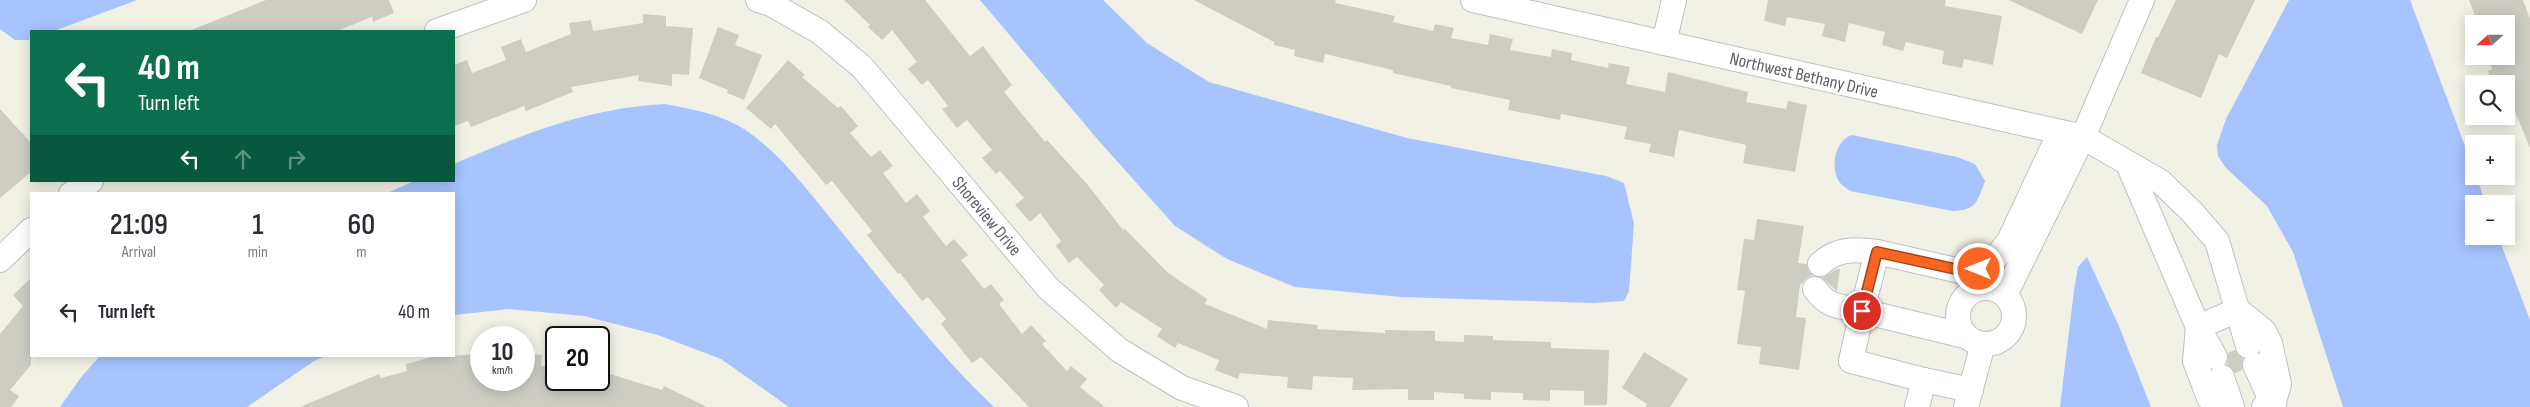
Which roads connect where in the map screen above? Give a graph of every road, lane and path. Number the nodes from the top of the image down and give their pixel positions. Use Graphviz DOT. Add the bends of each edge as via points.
graph roads {
  1 [pos="524,0"];
  2 [pos="758,0"];
  3 [pos="1473,0"];
  4 [pos="1674,0"];
  5 [pos="2142,0"];
  6 [pos="440,30"];
  7 [pos="1664,43"];
  8 [pos="2072,135"];
  9 [pos="2128,164"];
  10 [pos="89,182"];
  11 [pos="74,192"];
  12 [pos="30,231"];
  13 [pos="1867,250"];
  14 [pos="3,252"];
  15 [pos="1820,264"];
  16 [pos="1973,280"];
  17 [pos="1815,289"];
  18 [pos="2005,294"];
  19 [pos="1852,309"];
  20 [pos="2238,310"];
  21 [pos="2198,327"];
  22 [pos="1974,340"];
  23 [pos="1924,380"];
  24 [pos="1969,398"];
  25 [pos="2270,406"];
  26 [pos="1236,407"];
  27 [pos="1917,407"];
  28 [pos="2222,407"];
  29 [pos="2232,407"];
  1 -- 6 [label="street"];
  2 -- 26 [label="street, Shoreview Drive" via="820,32 862,67 1048,288 1119,350 1182,388"];
  3 -- 7 [label="street, Northwest Bethany Drive"];
  4 -- 7 [label="street"];
  5 -- 8 [label="street"];
  7 -- 8 [label="street, Northwest Bethany Drive"];
  8 -- 9 [label="street, Northwest Bethany Drive"];
  8 -- 16 [label="street" via="2009,241"];
  8 -- 18 [label="street"];
  9 -- 20 [label="street, Northwest Bethany Drive" via="2161,182 2217,241"];
  9 -- 21 [label="street"];
  10 -- 11 [label="street"];
  12 -- 14 [label="street"];
  13 -- 15 [label="street" via="1838,251"];
  13 -- 16 [label="street"];
  13 -- 19 [label="street"];
  16 -- 18 [label="street"];
  16 -- 22 [label="street" via="1969,293 1958,308 1960,328"];
  17 -- 19 [label="street" via="1822,299 1831,304"];
  18 -- 22 [label="street" via="2014,310 2012,327 2000,340"];
  19 -- 22 [label="street"];
  19 -- 23 [label="street" via="1851,361"];
  20 -- 21 [label="street"];
  20 -- 25 [label="street, Northwest Bethany Drive"];
  20 -- 25 [label="street, Northwest Bethany Drive" via="2264,331 2270,343 2279,384"];
  21 -- 28 [label="street" via="2195,361 2209,398"];
  21 -- 29 [label="street" via="2219,367"];
  22 -- 24 [label="street"];
  23 -- 24 [label="street"];
  23 -- 27 [label="street"];
}
